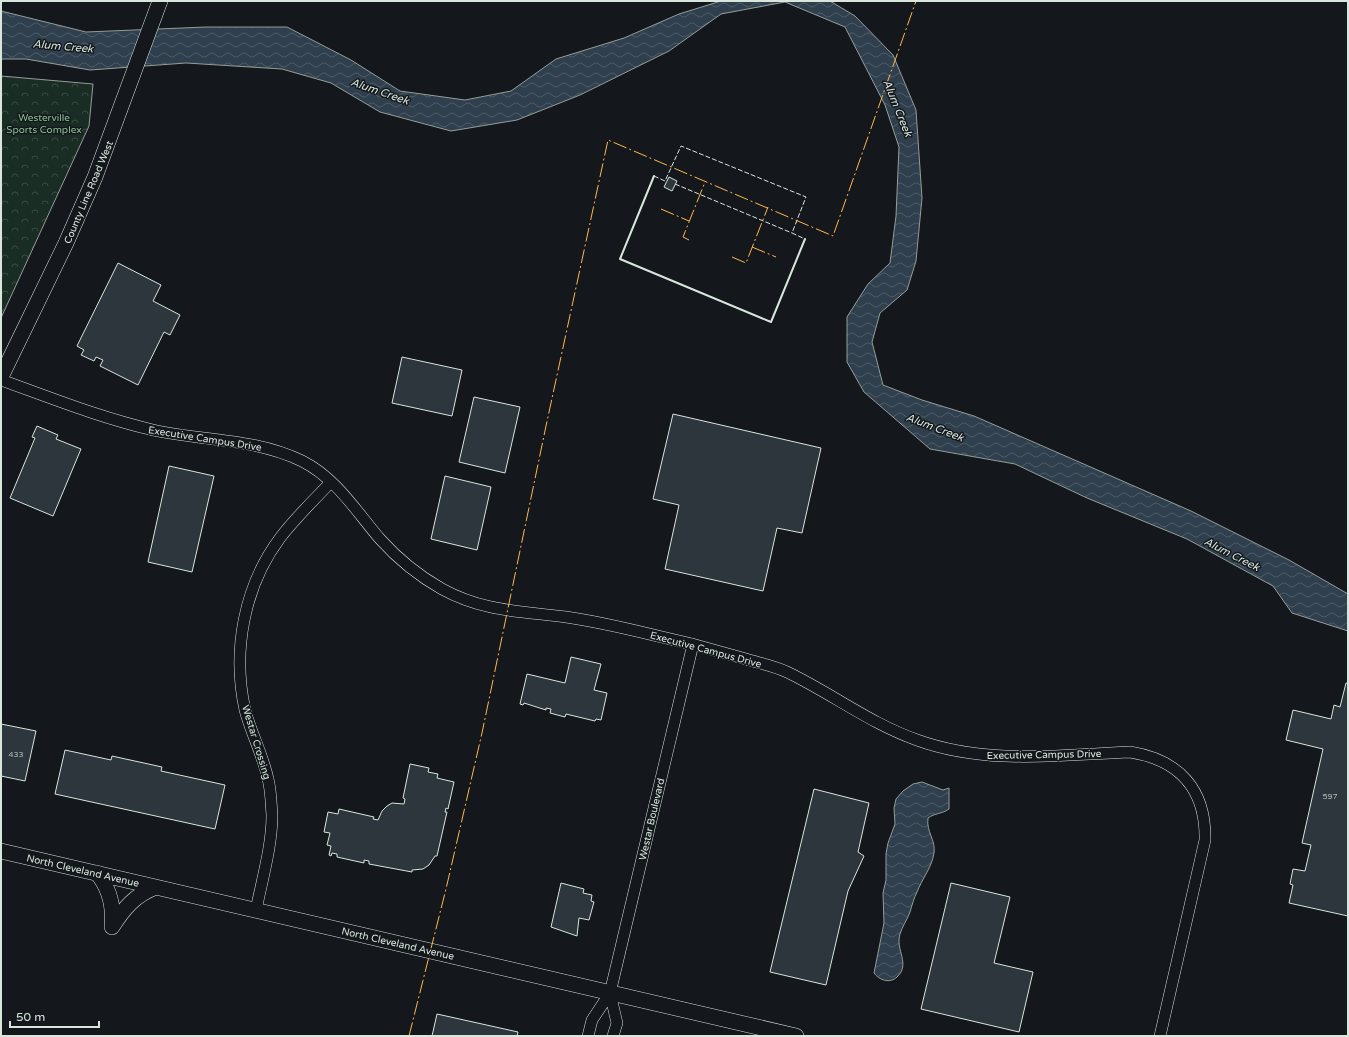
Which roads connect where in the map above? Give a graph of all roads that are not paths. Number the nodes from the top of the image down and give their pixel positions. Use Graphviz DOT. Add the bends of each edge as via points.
graph roads {
  1 [pos="160,1"];
  2 [pos="1,377"];
  3 [pos="1,380"];
  4 [pos="331,482"];
  5 [pos="693,644"];
  6 [pos="1,851"];
  7 [pos="97,873"];
  8 [pos="156,887"];
  9 [pos="256,910"];
  10 [pos="610,993"];
  11 [pos="588,1036"];
  12 [pos="613,1036"];
  13 [pos="796,1036"];
  14 [pos="1160,1036"];
  1 -- 2 [label="main road, County Line Road West" via="114,130 66,243"];
  3 -- 4 [label="street, Executive Campus Drive" via="108,418 154,430 191,437 245,442 270,448 305,462"];
  4 -- 5 [label="street, Executive Campus Drive" via="395,554 443,590 468,601 515,613 619,627"];
  4 -- 9 [label="street, Westar Crossing" via="280,538 261,568 248,602 241,635 240,676 246,711 269,780 272,816"];
  5 -- 10 [label="street, Westar Boulevard"];
  5 -- 14 [label="street, Executive Campus Drive" via="781,669 890,729 944,748 996,756 1130,752 1163,761 1186,778 1202,810 1205,840"];
  6 -- 7 [label="main road, North Cleveland Avenue"];
  7 -- 8 [label="main road, North Cleveland Avenue"];
  7 -- 8 [label="main road" via="111,897 112,927 130,902"];
  8 -- 9 [label="main road, North Cleveland Avenue"];
  9 -- 10 [label="main road, North Cleveland Avenue"];
  10 -- 11 [label="street, Westar Boulevard" via="592,1020"];
  10 -- 12 [label="street, Westar Boulevard" via="616,1023"];
  10 -- 13 [label="main road, North Cleveland Avenue"];
}
